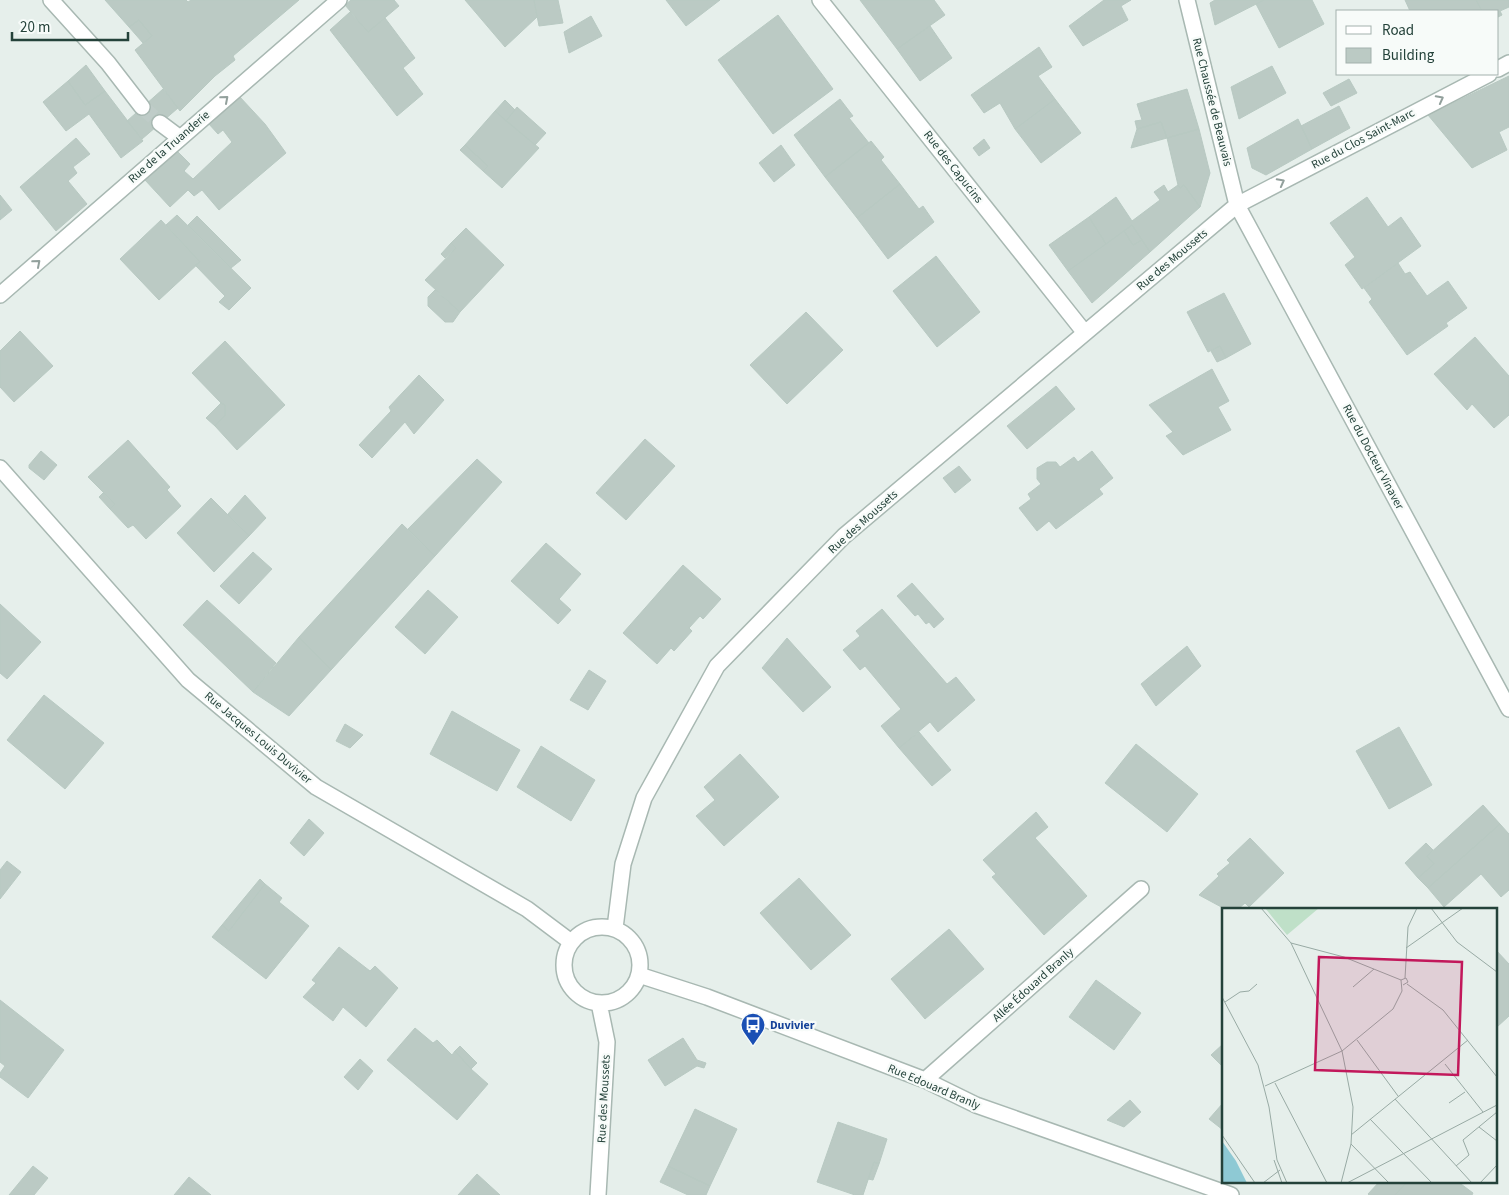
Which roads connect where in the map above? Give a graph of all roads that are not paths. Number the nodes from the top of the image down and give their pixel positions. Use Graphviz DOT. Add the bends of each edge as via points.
graph roads {
  1 [pos="50,0"];
  2 [pos="339,0"];
  3 [pos="820,0"];
  4 [pos="1187,0"];
  5 [pos="1487,75"];
  6 [pos="142,107"];
  7 [pos="160,123"];
  8 [pos="180,138"];
  9 [pos="1237,205"];
  10 [pos="0,295"];
  11 [pos="1085,333"];
  12 [pos="0,468"];
  13 [pos="1509,709"];
  14 [pos="1140,889"];
  15 [pos="615,928"];
  16 [pos="571,942"];
  17 [pos="639,975"];
  18 [pos="599,1003"];
  19 [pos="925,1080"];
  20 [pos="598,1195"];
  21 [pos="1231,1195"];
  1 -- 6 [label="street" via="108,63"];
  8 -- 2 [label="street, Rue de la Truanderie, one-way"];
  3 -- 11 [label="street, Rue des Capucins"];
  4 -- 9 [label="street, Rue Chaussée de Beauvais"];
  9 -- 5 [label="street, Rue du Clos Saint-Marc, one-way"];
  7 -- 8 [label="street"];
  10 -- 8 [label="street, Rue de la Truanderie, one-way"];
  9 -- 11 [label="street, Rue des Moussets"];
  9 -- 13 [label="street, Rue du Docteur Vinaver"];
  11 -- 15 [label="street, Rue des Moussets" via="844,536 717,666 644,798 623,864"];
  12 -- 16 [label="street, Rue Jacques Louis Duvivier" via="188,680 316,787 527,909"];
  14 -- 19 [label="street, Allée Édouard Branly"];
  15 -- 16 [label="street" via="598,927 583,932"];
  15 -- 17 [label="street" via="636,947 640,960"];
  16 -- 18 [label="street" via="564,957 568,981 584,999"];
  17 -- 18 [label="street" via="624,996 612,1002"];
  17 -- 19 [label="street, Rue Edouard Branly" via="707,997"];
  18 -- 20 [label="street, Rue des Moussets" via="608,1042"];
  19 -- 21 [label="street, Rue Edouard Branly" via="976,1105"];
}
